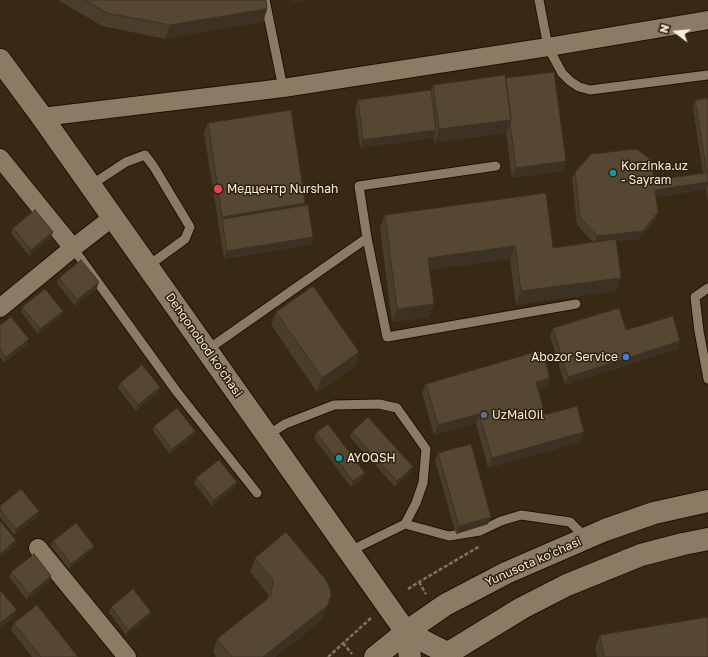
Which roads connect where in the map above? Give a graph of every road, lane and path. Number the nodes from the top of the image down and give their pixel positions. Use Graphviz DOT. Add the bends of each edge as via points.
graph roads {
  1 [pos="265,0"];
  2 [pos="539,0"];
  3 [pos="708,20"];
  4 [pos="548,47"];
  5 [pos="0,60"];
  6 [pos="708,75"];
  7 [pos="283,88"];
  8 [pos="42,117"];
  9 [pos="0,158"];
  10 [pos="496,166"];
  11 [pos="90,185"];
  12 [pos="113,217"];
  13 [pos="367,238"];
  14 [pos="73,248"];
  15 [pos="148,266"];
  16 [pos="708,288"];
  17 [pos="576,304"];
  18 [pos="0,308"];
  19 [pos="208,350"];
  20 [pos="708,379"];
  21 [pos="268,435"];
  22 [pos="256,493"];
  23 [pos="708,501"];
  24 [pos="405,524"];
  25 [pos="586,538"];
  26 [pos="708,538"];
  27 [pos="485,543"];
  28 [pos="38,548"];
  29 [pos="350,551"];
  30 [pos="419,582"];
  31 [pos="408,589"];
  32 [pos="427,596"];
  33 [pos="371,617"];
  34 [pos="406,632"];
  35 [pos="343,643"];
  36 [pos="352,654"];
  37 [pos="445,655"];
  38 [pos="127,657"];
  39 [pos="328,657"];
  40 [pos="375,657"];
  41 [pos="410,657"];
  1 -- 7 [label="lane"];
  2 -- 4 [label="lane"];
  3 -- 4 [label="street"];
  4 -- 6 [label="lane" via="562,73 579,87 590,90"];
  4 -- 7 [label="street"];
  5 -- 8 [label="main road, Dehqonobod koʻchasi"];
  7 -- 8 [label="street"];
  8 -- 11 [label="main road, Dehqonobod koʻchasi"];
  9 -- 14 [label="street"];
  10 -- 13 [label="lane" via="359,186"];
  11 -- 12 [label="main road, Dehqonobod koʻchasi"];
  11 -- 15 [label="lane" via="126,162 145,155 154,167 190,227 184,239"];
  12 -- 14 [label="street"];
  12 -- 15 [label="main road, Dehqonobod koʻchasi"];
  13 -- 17 [label="lane" via="387,337"];
  13 -- 19 [label="lane"];
  14 -- 18 [label="street"];
  14 -- 22 [label="lane" via="177,392"];
  15 -- 19 [label="main road, Dehqonobod koʻchasi"];
  16 -- 20 [label="lane" via="695,297"];
  19 -- 21 [label="main road, Dehqonobod koʻchasi"];
  21 -- 24 [label="lane" via="285,424 334,404 379,404 397,408 426,449 423,483"];
  21 -- 29 [label="main road, Dehqonobod koʻchasi"];
  23 -- 25 [label="main road, Yunusota koʻchasi" via="654,514"];
  24 -- 25 [label="lane" via="449,536 480,531 521,515 570,522"];
  24 -- 29 [label="lane"];
  25 -- 34 [label="main road, Yunusota koʻchasi" via="458,597"];
  26 -- 37 [label="main road" via="641,555 567,585 522,608"];
  27 -- 30 [label="path"];
  28 -- 38 [label="street"];
  29 -- 34 [label="main road, Dehqonobod koʻchasi"];
  30 -- 31 [label="path"];
  30 -- 32 [label="path"];
  33 -- 35 [label="path"];
  34 -- 37 [label="main road"];
  34 -- 40 [label="main road, Yunusota koʻchasi"];
  34 -- 41 [label="main road"];
  35 -- 36 [label="path"];
  35 -- 39 [label="path"];
}
